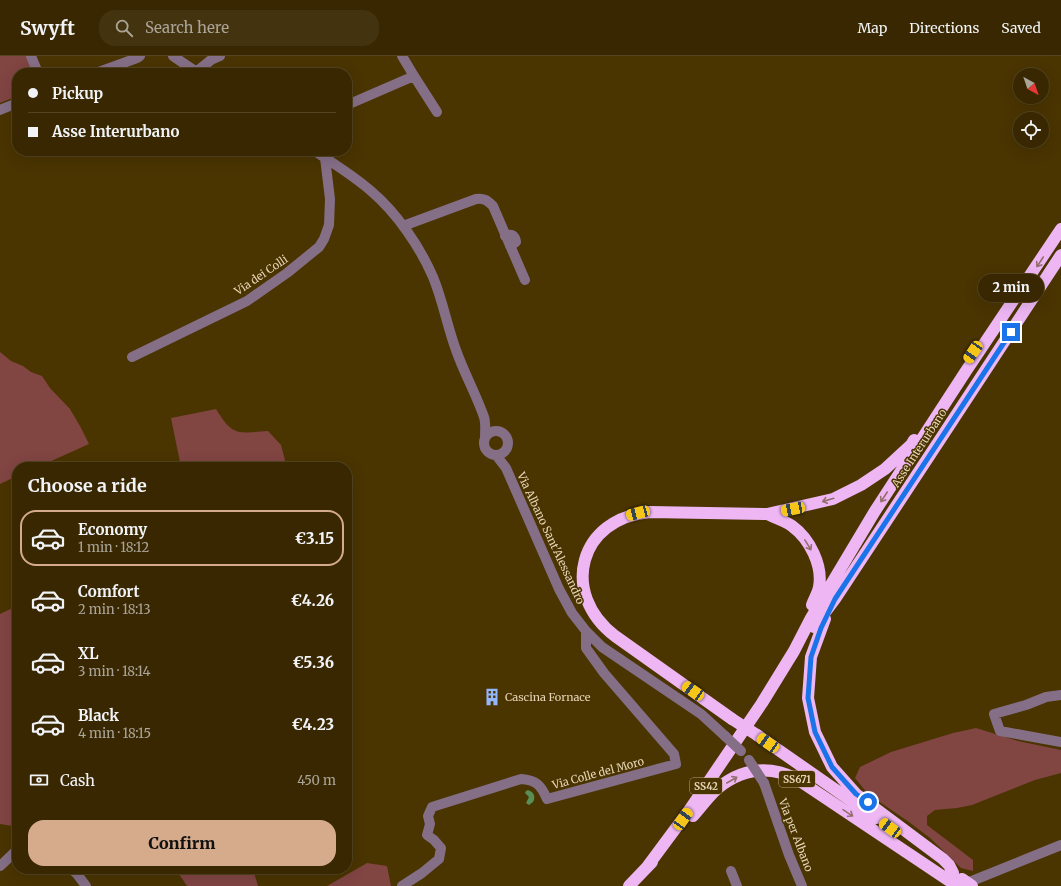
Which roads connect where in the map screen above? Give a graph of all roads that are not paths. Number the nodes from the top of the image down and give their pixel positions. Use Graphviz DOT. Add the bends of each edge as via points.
graph roads {
  1 [pos="31,56"];
  2 [pos="140,56"];
  3 [pos="173,56"];
  4 [pos="220,56"];
  5 [pos="402,56"];
  6 [pos="36,68"];
  7 [pos="110,68"];
  8 [pos="191,68"];
  9 [pos="202,68"];
  10 [pos="414,76"];
  11 [pos="352,103"];
  12 [pos="12,105"];
  13 [pos="0,110"];
  14 [pos="437,112"];
  15 [pos="322,156"];
  16 [pos="325,158"];
  17 [pos="403,226"];
  18 [pos="1061,229"];
  19 [pos="1061,255"];
  20 [pos="524,280"];
  21 [pos="998,325"];
  22 [pos="132,357"];
  23 [pos="484,418"];
  24 [pos="498,432"];
  25 [pos="485,438"];
  26 [pos="506,450"];
  27 [pos="496,455"];
  28 [pos="506,468"];
  29 [pos="767,514"];
  30 [pos="835,599"];
  31 [pos="586,631"];
  32 [pos="794,651"];
  33 [pos="1061,695"];
  34 [pos="762,703"];
  35 [pos="725,736"];
  36 [pos="1061,742"];
  37 [pos="1061,845"];
  38 [pos="12,855"];
  39 [pos="0,866"];
  40 [pos="647,867"];
  41 [pos="731,871"];
  42 [pos="77,874"];
  43 [pos="960,883"];
  44 [pos="86,886"];
  45 [pos="402,886"];
  46 [pos="629,886"];
  47 [pos="737,886"];
  48 [pos="802,886"];
  1 -- 6 [label="street"];
  2 -- 7 [label="street"];
  3 -- 8 [label="street"];
  4 -- 9 [label="street"];
  5 -- 10 [label="street"];
  10 -- 11 [label="street"];
  10 -- 14 [label="street"];
  12 -- 13 [label="street"];
  15 -- 16 [label="street"];
  16 -- 17 [label="street" via="372,192"];
  16 -- 22 [label="street, Via dei Colli" via="330,199 329,224 319,246 287,273 247,301"];
  17 -- 20 [label="street" via="484,198 493,206"];
  17 -- 23 [label="street" via="432,277 456,350"];
  18 -- 21 [label="highway, SS42, one-way"];
  19 -- 30 [label="highway, Asse Interurbano"];
  21 -- 29 [label="highway, SS671, one-way" via="980,342 911,445 885,468 861,485 833,499"];
  21 -- 32 [label="highway, SS42, one-way" via="875,511"];
  23 -- 24 [label="street"];
  23 -- 25 [label="street"];
  24 -- 25 [label="street" via="491,432"];
  24 -- 26 [label="street" via="507,439"];
  25 -- 27 [label="street" via="486,450"];
  26 -- 27 [label="street"];
  26 -- 28 [label="street, Via Albano Sant'Alessandro"];
  27 -- 28 [label="street, Via Albano Sant'Alessandro"];
  28 -- 31 [label="street, Via Albano Sant'Alessandro" via="559,589 572,613"];
  29 -- 34 [label="highway, one-way" via="792,526 805,539 816,559 819,588 807,616 762,688"];
  29 -- 43 [label="highway, SS671, bridge" via="650,512 627,516 610,525 597,536 589,548 584,564 584,590 592,611 603,626 615,636 833,787"];
  30 -- 32 [label="highway, Asse Interurbano"];
  30 -- 43 [label="highway" via="811,657 808,698 815,732 832,767 856,794 943,859"];
  31 -- 35 [label="street, Via Albano Sant'Alessandro" via="602,647 701,714"];
  31 -- 45 [label="street, Via Colle del Moro" via="586,648 604,673 674,754 676,764 547,799 543,789 532,780 520,780 432,807 428,816 430,824 427,835 441,848 439,859"];
  32 -- 34 [label="highway, SS42"];
  33 -- 36 [label="street" via="1046,697 994,714 1000,731"];
  34 -- 40 [label="highway, SS42" via="686,815"];
  35 -- 48 [label="street, Via per Albano, bridge" via="749,760 764,783"];
  37 -- 43 [label="street"];
  38 -- 39 [label="street"];
  40 -- 43 [label="highway, SS671, one-way" via="718,788 750,772 769,770 786,773 797,779"];
  40 -- 46 [label="highway, SS42"];
  41 -- 47 [label="street"];
  42 -- 44 [label="street"];
}
